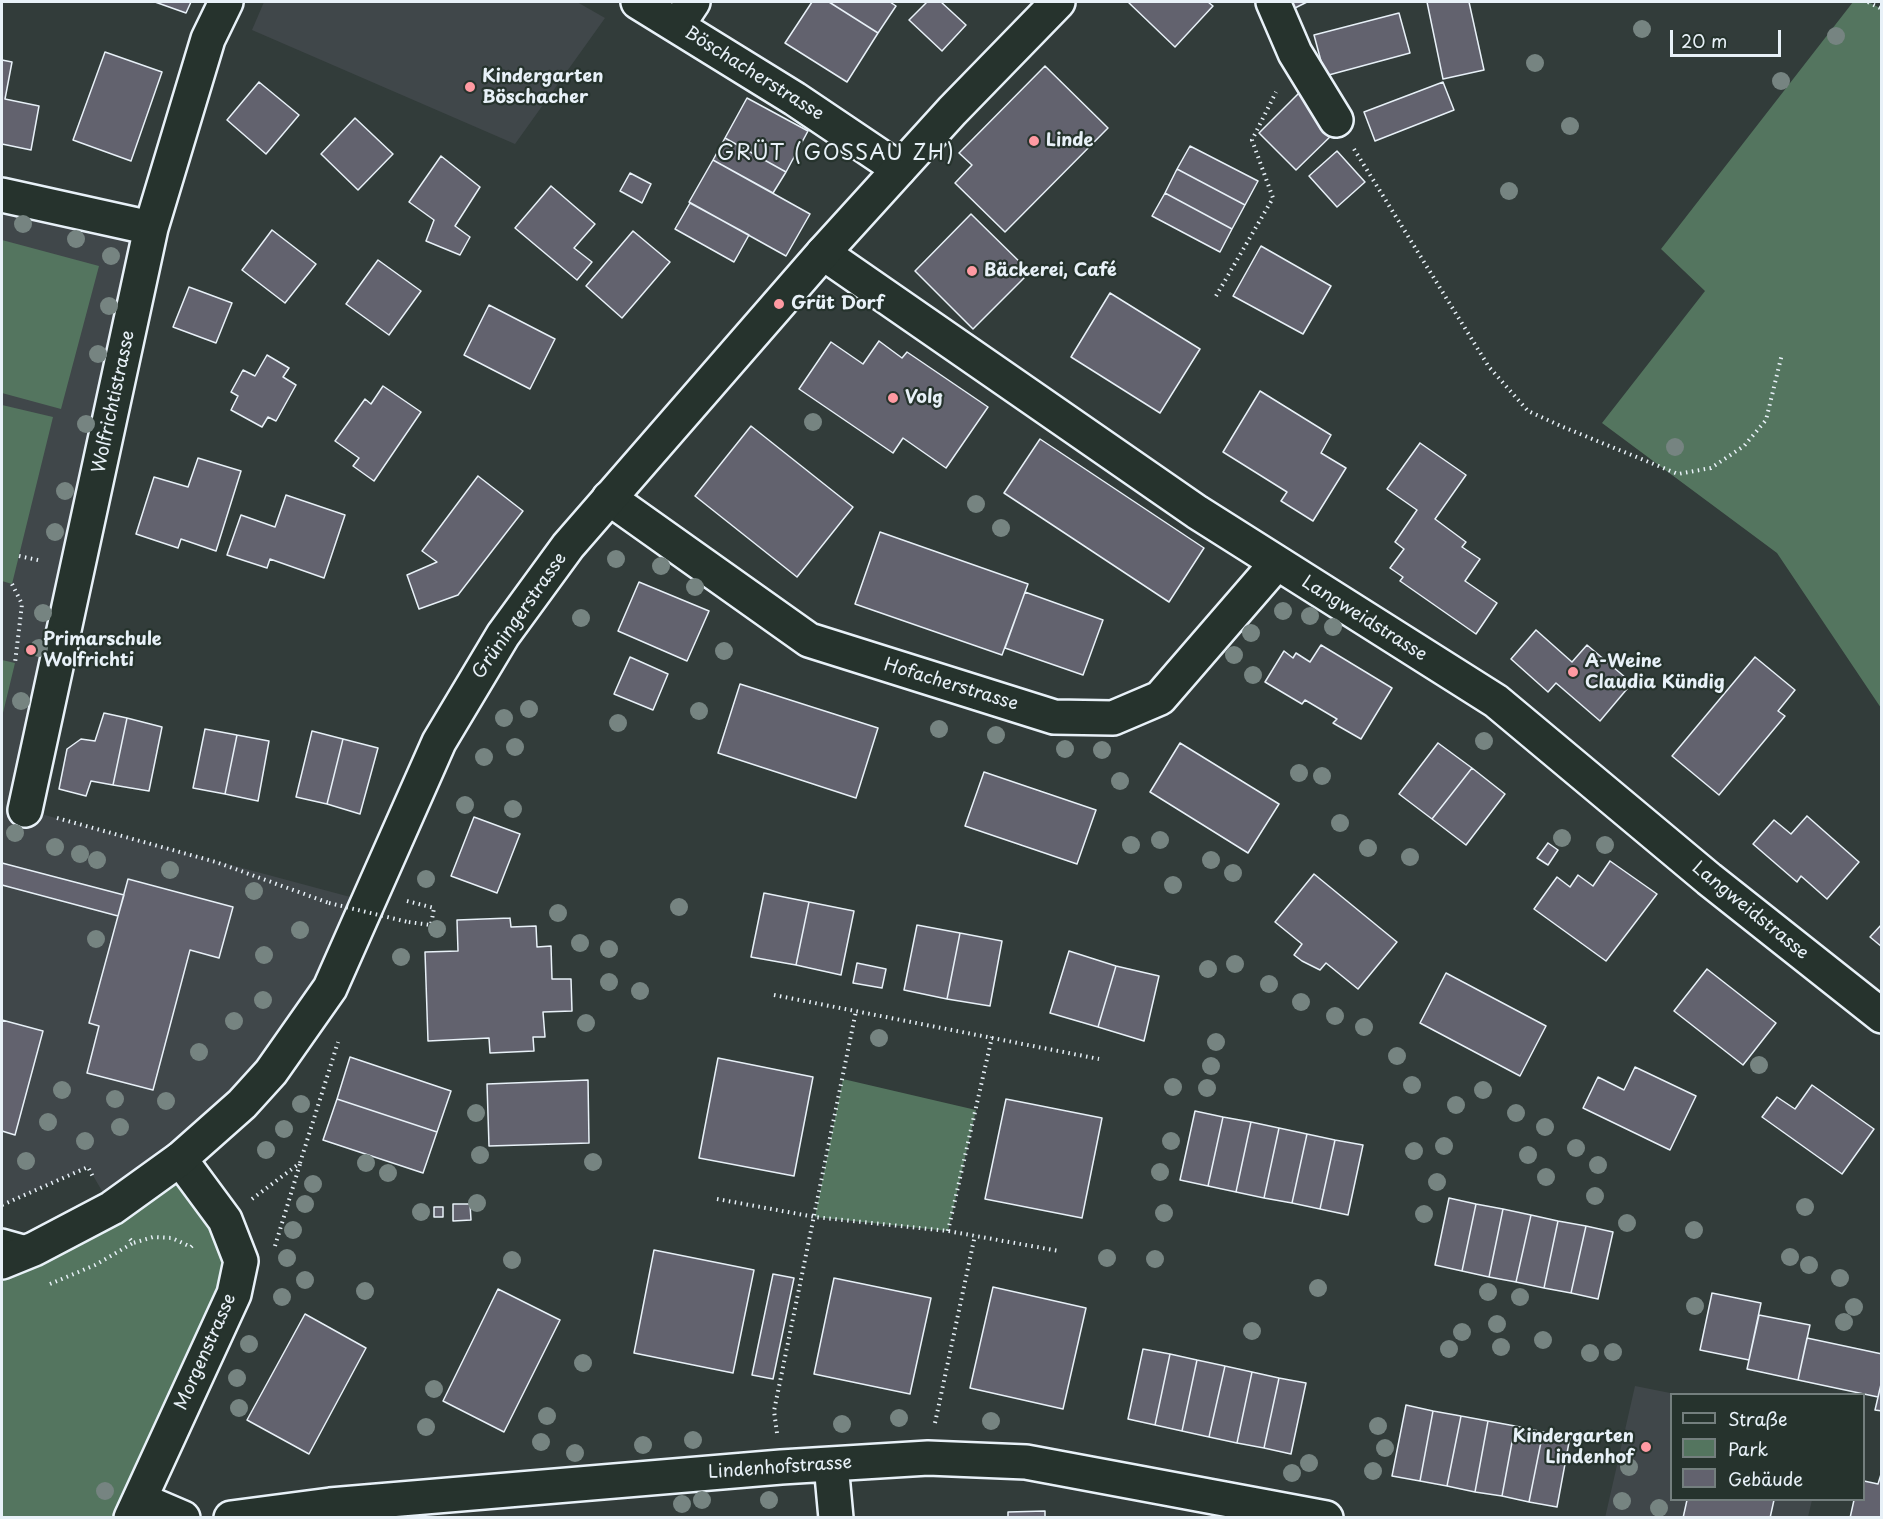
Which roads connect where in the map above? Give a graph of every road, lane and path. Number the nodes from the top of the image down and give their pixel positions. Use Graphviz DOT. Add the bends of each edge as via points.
graph roads {
  1 [pos="226,2"];
  2 [pos="638,2"];
  3 [pos="1058,2"];
  4 [pos="1273,2"];
  5 [pos="1868,2"];
  6 [pos="1881,9"];
  7 [pos="685,14"];
  8 [pos="1295,53"];
  9 [pos="1336,120"];
  10 [pos="899,169"];
  11 [pos="2,195"];
  12 [pos="151,228"];
  13 [pos="822,253"];
  14 [pos="1216,296"];
  15 [pos="1782,354"];
  16 [pos="609,498"];
  17 [pos="1276,564"];
  18 [pos="12,584"];
  19 [pos="15,663"];
  20 [pos="26,810"];
  21 [pos="403,900"];
  22 [pos="398,910"];
  23 [pos="393,921"];
  24 [pos="774,994"];
  25 [pos="856,1011"];
  26 [pos="1881,1016"];
  27 [pos="992,1038"];
  28 [pos="339,1039"];
  29 [pos="1099,1059"];
  30 [pos="180,1159"];
  31 [pos="300,1163"];
  32 [pos="717,1198"];
  33 [pos="252,1199"];
  34 [pos="815,1217"];
  35 [pos="948,1231"];
  36 [pos="975,1235"];
  37 [pos="2,1240"];
  38 [pos="34,1249"];
  39 [pos="1059,1251"];
  40 [pos="241,1261"];
  41 [pos="2,1262"];
  42 [pos="928,1458"];
  43 [pos="831,1464"];
  44 [pos="781,1467"];
  45 [pos="136,1509"];
  46 [pos="183,1518"];
  47 [pos="231,1518"];
  48 [pos="836,1518"];
  49 [pos="1326,1518"];
  1 -- 12 [label="street, Wolfrichtistrasse" via="208,39"];
  2 -- 7 [label="street, Böschacherstrasse"];
  3 -- 10 [label="street, Grüningerstrasse"];
  4 -- 8 [label="street"];
  5 -- 6 [label="path"];
  7 -- 10 [label="street, Böschacherstrasse" via="795,99"];
  8 -- 9 [label="street"];
  8 -- 14 [label="path" via="1252,140 1273,198"];
  9 -- 15 [label="path" via="1489,367 1528,411 1678,474 1711,468 1743,446 1766,420"];
  10 -- 13 [label="street, Grüningerstrasse"];
  11 -- 12 [label="street"];
  12 -- 20 [label="street, Wolfrichtistrasse"];
  13 -- 16 [label="street, Grüningerstrasse"];
  13 -- 17 [label="street, Langweidstrasse"];
  16 -- 17 [label="street, Hofacherstrasse" via="809,640 1054,717 1113,718 1160,698"];
  16 -- 30 [label="street, Grüningerstrasse" via="568,546 503,635 450,724 394,838 330,988 242,1104"];
  17 -- 26 [label="street, Langweidstrasse" via="1496,701"];
  18 -- 19 [label="path" via="22,604"];
  20 -- 21 [label="path, bridge" via="216,862 329,903 431,925 434,908"];
  22 -- 23 [label="path"];
  24 -- 25 [label="path"];
  25 -- 27 [label="path"];
  25 -- 34 [label="path"];
  27 -- 29 [label="path"];
  27 -- 35 [label="path"];
  28 -- 31 [label="path"];
  30 -- 38 [label="street, Grüningerstrasse" via="112,1208"];
  30 -- 40 [label="street" via="225,1220"];
  31 -- 33 [label="path"];
  31 -- 40 [label="path" via="272,1256"];
  32 -- 34 [label="path"];
  34 -- 35 [label="path"];
  34 -- 44 [label="path" via="774,1411"];
  35 -- 36 [label="path"];
  36 -- 39 [label="path"];
  36 -- 42 [label="path"];
  37 -- 38 [label="lane"];
  38 -- 41 [label="street, Grüningerstrasse"];
  40 -- 45 [label="street, Morgenstrasse" via="234,1294"];
  42 -- 43 [label="street, Lindenhofstrasse"];
  42 -- 49 [label="street, Lindenhofstrasse" via="1026,1461"];
  43 -- 44 [label="street, Lindenhofstrasse"];
  43 -- 48 [label="street"];
  44 -- 47 [label="street, Lindenhofstrasse" via="330,1505"];
  45 -- 46 [label="street"];
}
